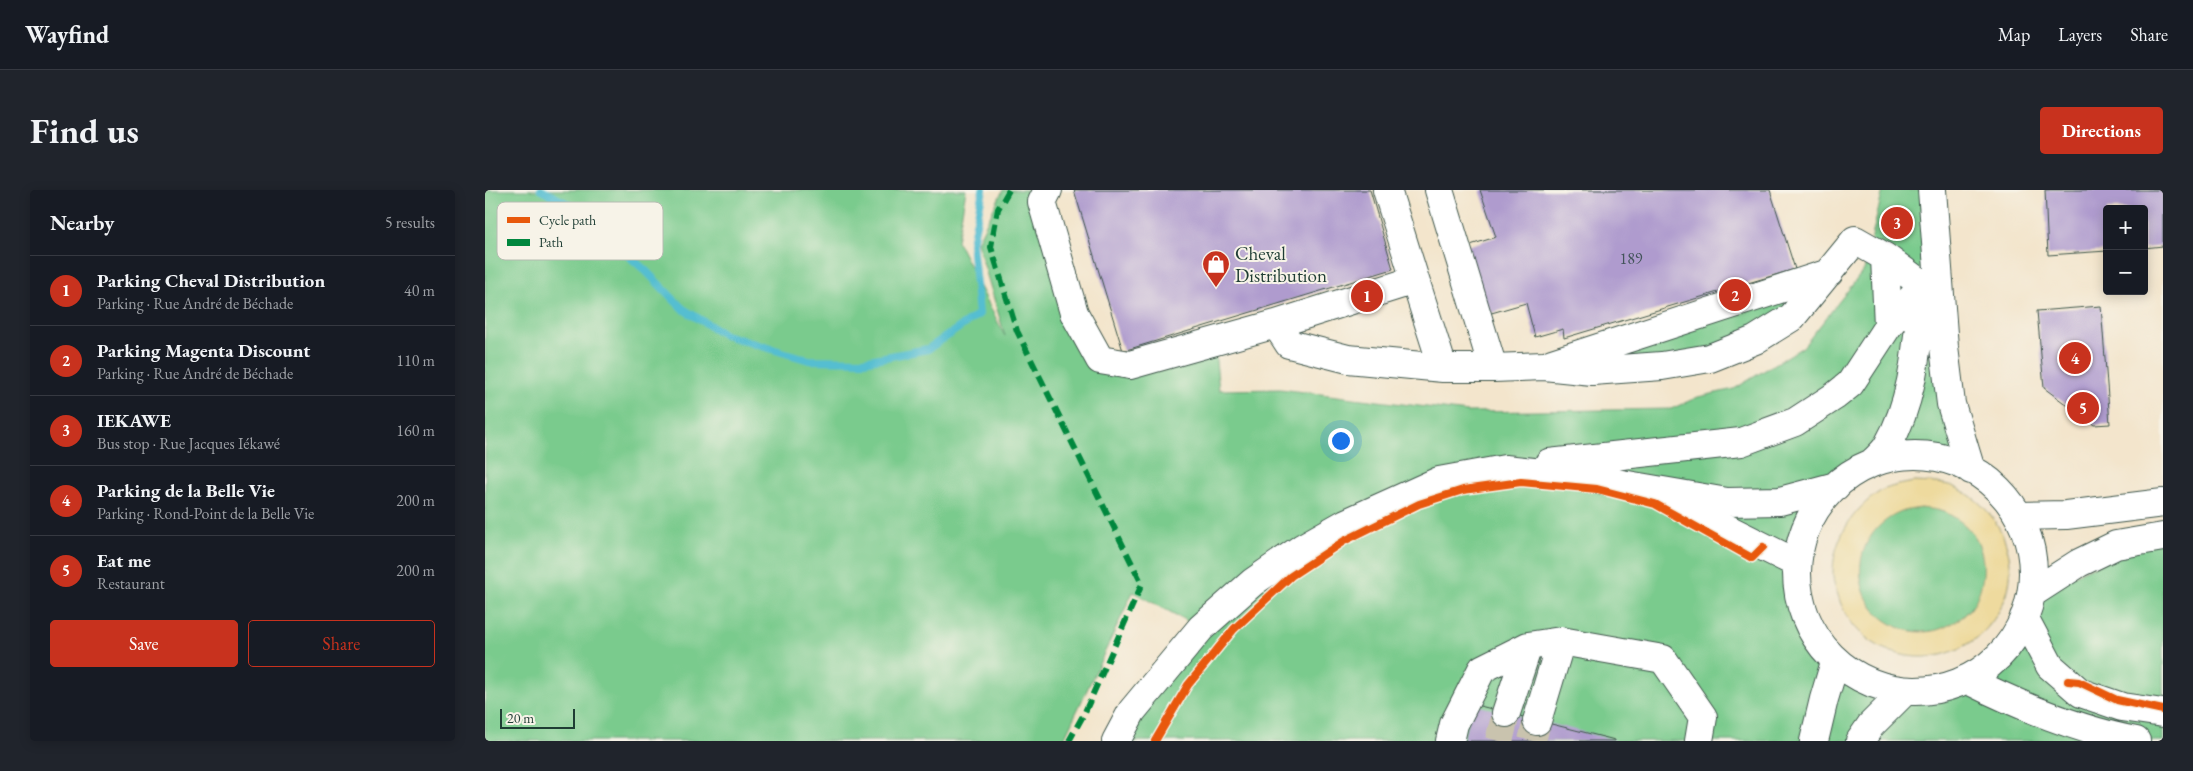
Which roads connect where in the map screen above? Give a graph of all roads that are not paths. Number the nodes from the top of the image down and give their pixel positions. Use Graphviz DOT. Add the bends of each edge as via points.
graph roads {
  1 [pos="1048,190"];
  2 [pos="1387,190"];
  3 [pos="1439,190"];
  4 [pos="1933,196"];
  5 [pos="1885,257"];
  6 [pos="1829,273"];
  7 [pos="1415,280"];
  8 [pos="1923,285"];
  9 [pos="1276,324"];
  10 [pos="1889,326"];
  11 [pos="1544,366"];
  12 [pos="1443,368"];
  13 [pos="1493,368"];
  14 [pos="1873,462"];
  15 [pos="1505,469"];
  16 [pos="1971,470"];
  17 [pos="1836,486"];
  18 [pos="1649,489"];
  19 [pos="2163,503"];
  20 [pos="2020,516"];
  21 [pos="2163,537"];
  22 [pos="1796,562"];
  23 [pos="2029,604"];
  24 [pos="1561,641"];
  25 [pos="1528,646"];
  26 [pos="1835,662"];
  27 [pos="1966,679"];
  28 [pos="1905,691"];
  29 [pos="1506,713"];
  30 [pos="2163,713"];
  31 [pos="1537,720"];
  32 [pos="1116,741"];
  33 [pos="1450,741"];
  34 [pos="1699,741"];
  35 [pos="1815,741"];
  36 [pos="1860,741"];
  37 [pos="2136,741"];
  1 -- 9 [label="main road" via="1042,202 1074,313 1100,360 1130,365"];
  2 -- 7 [label="main road"];
  3 -- 13 [label="main road"];
  4 -- 8 [label="main road"];
  4 -- 16 [label="main road" via="1951,404"];
  5 -- 6 [label="main road" via="1855,240"];
  5 -- 8 [label="main road"];
  5 -- 10 [label="main road"];
  6 -- 11 [label="main road"];
  6 -- 11 [label="main road" via="1792,317 1755,340 1710,358 1663,366 1592,371"];
  7 -- 9 [label="main road"];
  7 -- 12 [label="main road"];
  8 -- 10 [label="main road"];
  8 -- 14 [label="main road" via="1912,380 1904,411 1888,446"];
  9 -- 12 [label="main road" via="1289,344 1348,359"];
  10 -- 15 [label="main road" via="1850,384 1795,422 1741,442"];
  11 -- 13 [label="main road"];
  12 -- 13 [label="main road"];
  14 -- 16 [label="main road" via="1895,456 1937,456"];
  14 -- 17 [label="main road"];
  15 -- 18 [label="main road" via="1581,477"];
  15 -- 32 [label="main road" via="1439,482 1345,523 1269,570 1201,628 1133,711"];
  16 -- 20 [label="main road" via="1996,488"];
  17 -- 18 [label="main road" via="1780,502 1727,502"];
  17 -- 22 [label="main road" via="1821,500 1805,529"];
  18 -- 22 [label="main road"];
  19 -- 20 [label="main road" via="2066,515"];
  20 -- 23 [label="main road" via="2033,558"];
  21 -- 23 [label="main road" via="2116,545 2079,563"];
  22 -- 26 [label="main road" via="1796,587 1804,618"];
  23 -- 27 [label="main road" via="2001,654"];
  23 -- 30 [label="main road" via="2050,666 2081,692 2122,707"];
  24 -- 25 [label="main road"];
  24 -- 31 [label="main road"];
  24 -- 34 [label="main road" via="1663,660 1703,717"];
  25 -- 29 [label="main road"];
  25 -- 33 [label="main road" via="1482,669 1454,724"];
  26 -- 28 [label="main road" via="1866,681"];
  26 -- 35 [label="main road"];
  27 -- 28 [label="main road" via="1931,690"];
  27 -- 37 [label="main road" via="2012,702 2107,736"];
  28 -- 36 [label="main road" via="1871,725"];
}
